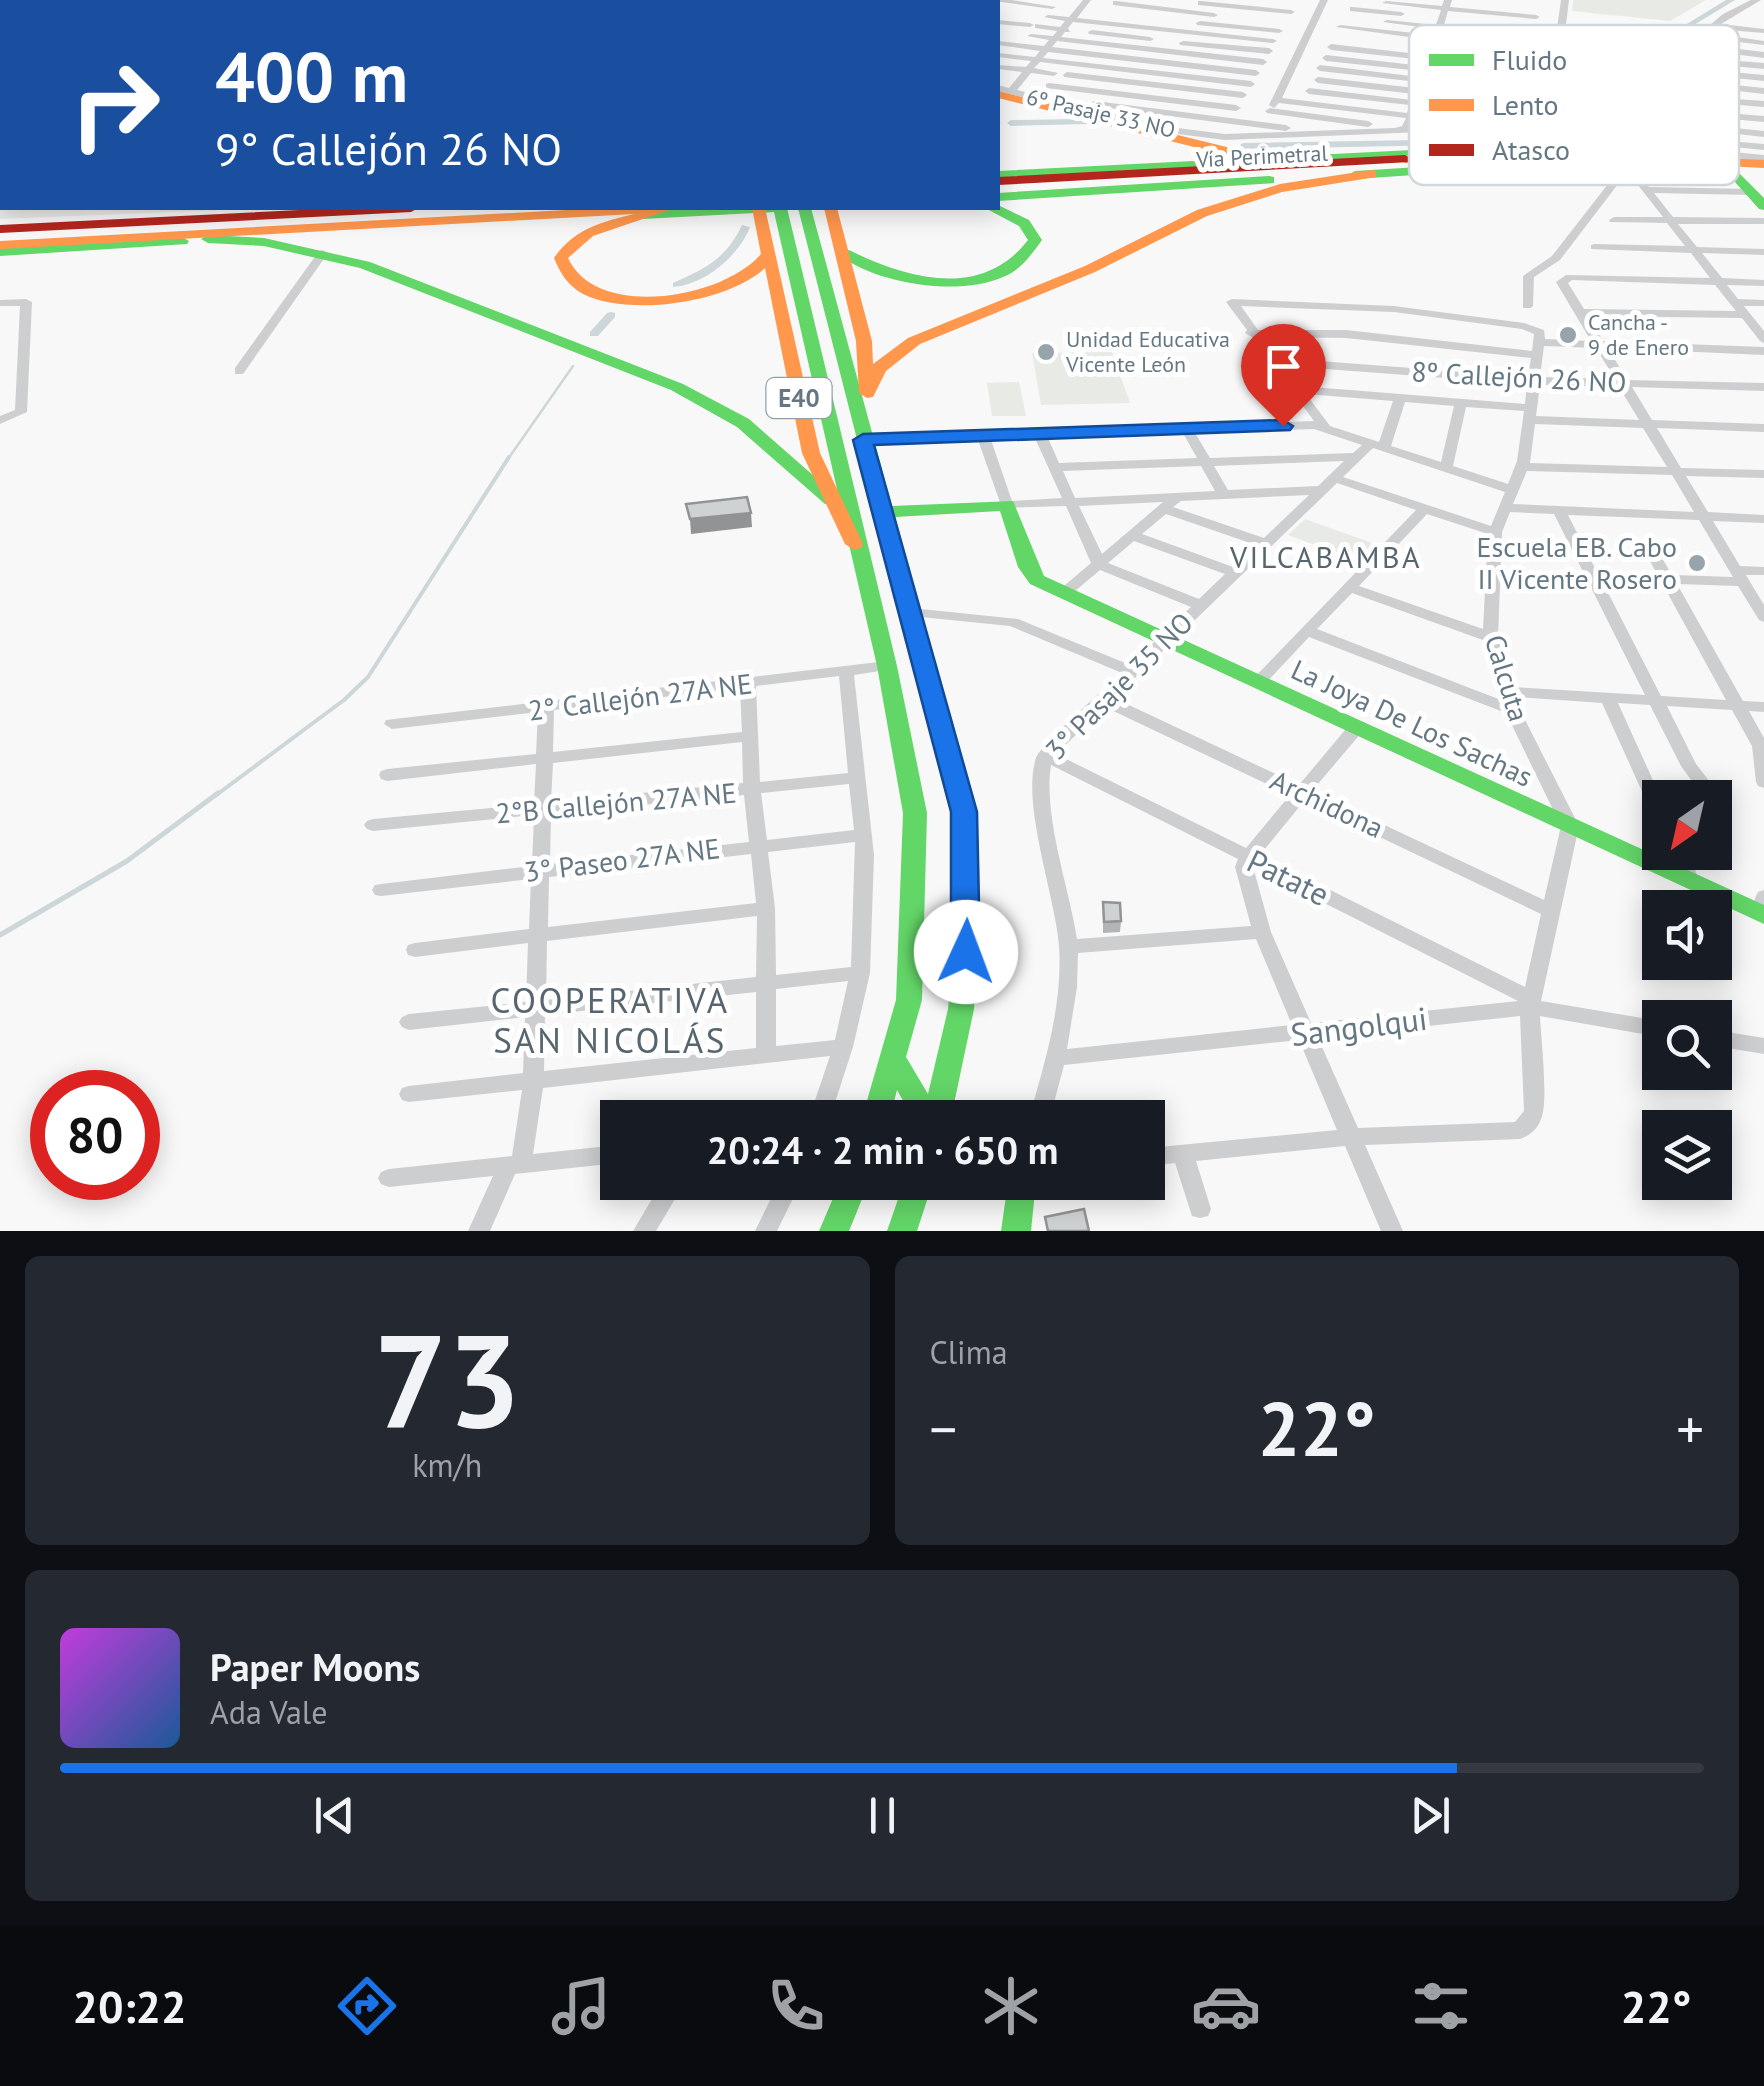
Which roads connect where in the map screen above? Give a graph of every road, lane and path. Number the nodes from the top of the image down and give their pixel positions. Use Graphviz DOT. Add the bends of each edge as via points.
graph roads {
  1 [pos="1090,0"];
  2 [pos="1172,0"];
  3 [pos="1264,0"];
  4 [pos="1324,0"];
  5 [pos="1360,0"];
  6 [pos="1460,0"];
  7 [pos="1760,0"];
  8 [pos="1000,1"];
  9 [pos="1206,2"];
  10 [pos="1564,5"];
  11 [pos="1740,9"];
  12 [pos="1079,10"];
  13 [pos="1764,10"];
  14 [pos="1000,11"];
  15 [pos="1350,14"];
  16 [pos="1726,16"];
  17 [pos="1196,18"];
  18 [pos="1070,20"];
  19 [pos="1764,21"];
  20 [pos="1000,22"];
  21 [pos="1418,25"];
  22 [pos="1714,25"];
  23 [pos="1281,26"];
  24 [pos="1409,27"];
  25 [pos="1033,29"];
  26 [pos="1063,29"];
  27 [pos="1739,29"];
  28 [pos="1764,31"];
  29 [pos="1000,32"];
  30 [pos="1186,32"];
  31 [pos="1018,34"];
  32 [pos="1409,34"];
  33 [pos="1335,37"];
  34 [pos="1054,39"];
  35 [pos="1409,39"];
  36 [pos="1739,39"];
  37 [pos="1178,42"];
  38 [pos="1764,42"];
  39 [pos="1000,43"];
  40 [pos="1077,47"];
  41 [pos="1046,49"];
  42 [pos="1172,52"];
  43 [pos="1739,52"];
  44 [pos="1000,54"];
  45 [pos="1764,55"];
  46 [pos="1326,58"];
  47 [pos="1037,60"];
  48 [pos="1165,62"];
  49 [pos="1263,62"];
  50 [pos="1739,64"];
  51 [pos="1764,66"];
  52 [pos="1000,67"];
  53 [pos="1320,68"];
  54 [pos="1029,70"];
  55 [pos="1054,73"];
  56 [pos="1256,73"];
  57 [pos="1067,74"];
  58 [pos="1157,74"];
  59 [pos="1739,76"];
  60 [pos="1409,78"];
  61 [pos="1764,78"];
  62 [pos="1318,80"];
  63 [pos="1251,84"];
  64 [pos="1150,85"];
  65 [pos="1739,88"];
  66 [pos="1006,89"];
  67 [pos="1309,91"];
  68 [pos="1764,91"];
  69 [pos="1142,96"];
  70 [pos="1243,96"];
  71 [pos="1409,96"];
  72 [pos="1409,97"];
  73 [pos="1046,99"];
  74 [pos="1277,100"];
  75 [pos="1739,102"];
  76 [pos="1764,104"];
  77 [pos="1134,108"];
  78 [pos="1236,108"];
  79 [pos="1270,112"];
  80 [pos="1409,116"];
  81 [pos="1739,117"];
  82 [pos="1764,119"];
  83 [pos="1126,120"];
  84 [pos="1409,121"];
  85 [pos="1263,125"];
  86 [pos="1406,129"];
  87 [pos="1409,129"];
  88 [pos="1739,132"];
  89 [pos="1320,133"];
  90 [pos="1764,134"];
  91 [pos="1258,137"];
  92 [pos="1739,147"];
  93 [pos="1764,147"];
  94 [pos="1409,155"];
  95 [pos="1739,157"];
  96 [pos="1312,158"];
  97 [pos="1409,158"];
  98 [pos="1764,161"];
  99 [pos="1739,170"];
  100 [pos="1409,171"];
  101 [pos="1409,172"];
  102 [pos="1764,172"];
  103 [pos="1371,174"];
  104 [pos="1000,178"];
  105 [pos="1000,178"];
  106 [pos="1739,178"];
  107 [pos="1611,185"];
  108 [pos="1643,185"];
  109 [pos="1647,190"];
  110 [pos="1000,193"];
  111 [pos="1000,193"];
  112 [pos="1758,199"];
  113 [pos="276,210"];
  114 [pos="373,210"];
  115 [pos="477,210"];
  116 [pos="698,210"];
  117 [pos="759,210"];
  118 [pos="778,210"];
  119 [pos="805,210"];
  120 [pos="831,210"];
  121 [pos="996,210"];
  122 [pos="659,211"];
  123 [pos="219,218"];
  124 [pos="1614,220"];
  125 [pos="1671,220"];
  126 [pos="1764,222"];
  127 [pos="0,233"];
  128 [pos="208,239"];
  129 [pos="0,244"];
  130 [pos="1595,247"];
  131 [pos="1694,250"];
  132 [pos="0,252"];
  133 [pos="1764,252"];
  134 [pos="844,253"];
  135 [pos="323,254"];
  136 [pos="769,254"];
  137 [pos="1718,281"];
  138 [pos="1764,282"];
  139 [pos="1735,302"];
  140 [pos="0,303"];
  141 [pos="1764,303"];
  142 [pos="1527,306"];
  143 [pos="1580,312"];
  144 [pos="1747,318"];
  145 [pos="1764,321"];
  146 [pos="1252,332"];
  147 [pos="1764,339"];
  148 [pos="1539,343"];
  149 [pos="1600,344"];
  150 [pos="1764,351"];
  151 [pos="1274,360"];
  152 [pos="239,371"];
  153 [pos="1535,380"];
  154 [pos="1623,383"];
  155 [pos="1764,388"];
  156 [pos="1296,389"];
  157 [pos="867,393"];
  158 [pos="1400,398"];
  159 [pos="1461,402"];
  160 [pos="1530,414"];
  161 [pos="0,420"];
  162 [pos="1648,424"];
  163 [pos="1324,426"];
  164 [pos="1186,428"];
  165 [pos="1764,428"];
  166 [pos="1038,433"];
  167 [pos="983,434"];
  168 [pos="863,440"];
  169 [pos="1377,446"];
  170 [pos="1356,457"];
  171 [pos="1204,462"];
  172 [pos="1055,467"];
  173 [pos="1521,467"];
  174 [pos="1446,469"];
  175 [pos="1676,471"];
  176 [pos="1764,474"];
  177 [pos="1334,478"];
  178 [pos="1321,490"];
  179 [pos="1512,490"];
  180 [pos="1224,495"];
  181 [pos="1176,497"];
  182 [pos="831,500"];
  183 [pos="1072,502"];
  184 [pos="1007,505"];
  185 [pos="1163,508"];
  186 [pos="1425,508"];
  187 [pos="1505,508"];
  188 [pos="885,512"];
  189 [pos="1560,513"];
  190 [pos="1704,518"];
  191 [pos="1764,519"];
  192 [pos="1496,532"];
  193 [pos="1132,535"];
  194 [pos="1265,542"];
  195 [pos="858,552"];
  196 [pos="1658,561"];
  197 [pos="1099,564"];
  198 [pos="1764,571"];
  199 [pos="1233,572"];
  200 [pos="1591,576"];
  201 [pos="1739,576"];
  202 [pos="1669,579"];
  203 [pos="1349,587"];
  204 [pos="1063,594"];
  205 [pos="1200,605"];
  206 [pos="911,612"];
  207 [pos="1764,617"];
  208 [pos="1307,631"];
  209 [pos="1490,637"];
  210 [pos="1162,639"];
  211 [pos="888,666"];
  212 [pos="1129,670"];
  213 [pos="846,671"];
  214 [pos="1257,682"];
  215 [pos="748,685"];
  216 [pos="1508,692"];
  217 [pos="1606,696"];
  218 [pos="1654,698"];
  219 [pos="1102,699"];
  220 [pos="1738,705"];
  221 [pos="1764,707"];
  222 [pos="546,708"];
  223 [pos="1512,710"];
  224 [pos="392,724"];
  225 [pos="1356,728"];
  226 [pos="750,736"];
  227 [pos="1045,755"];
  228 [pos="546,756"];
  229 [pos="387,775"];
  230 [pos="858,778"];
  231 [pos="1644,780"];
  232 [pos="1700,780"];
  233 [pos="1764,782"];
  234 [pos="752,790"];
  235 [pos="1304,793"];
  236 [pos="543,810"];
  237 [pos="373,826"];
  238 [pos="1570,826"];
  239 [pos="864,835"];
  240 [pos="758,844"];
  241 [pos="1247,858"];
  242 [pos="542,869"];
  243 [pos="1685,870"];
  244 [pos="1690,881"];
  245 [pos="381,890"];
  246 [pos="1764,897"];
  247 [pos="766,908"];
  248 [pos="1551,911"];
  249 [pos="1764,914"];
  250 [pos="1262,932"];
  251 [pos="540,937"];
  252 [pos="1068,947"];
  253 [pos="415,950"];
  254 [pos="860,973"];
  255 [pos="768,983"];
  256 [pos="1531,1003"];
  257 [pos="535,1008"];
  258 [pos="410,1022"];
  259 [pos="1642,1025"];
  260 [pos="1306,1034"];
  261 [pos="1732,1041"];
  262 [pos="1764,1046"];
  263 [pos="844,1047"];
  264 [pos="766,1055"];
  265 [pos="1056,1058"];
  266 [pos="894,1060"];
  267 [pos="533,1084"];
  268 [pos="409,1094"];
  269 [pos="825,1100"];
  270 [pos="882,1100"];
  271 [pos="917,1100"];
  272 [pos="940,1100"];
  273 [pos="1044,1100"];
  274 [pos="1350,1137"];
  275 [pos="1183,1155"];
  276 [pos="600,1156"];
  277 [pos="1165,1157"];
  278 [pos="515,1165"];
  279 [pos="389,1178"];
  280 [pos="663,1200"];
  281 [pos="781,1200"];
  282 [pos="847,1200"];
  283 [pos="913,1200"];
  284 [pos="1020,1200"];
  285 [pos="1200,1209"];
  286 [pos="479,1231"];
  287 [pos="644,1231"];
  288 [pos="766,1231"];
  289 [pos="834,1231"];
  290 [pos="902,1231"];
  291 [pos="1016,1231"];
  292 [pos="1392,1231"];
  1 -- 12 [label="street"];
  2 -- 9 [label="street"];
  3 -- 9 [label="street" via="1294,8"];
  4 -- 74 [label="street"];
  5 -- 21 [label="street"];
  6 -- 10 [label="street"];
  7 -- 11 [label="street"];
  8 -- 12 [label="street"];
  9 -- 17 [label="street"];
  11 -- 13 [label="street"];
  11 -- 16 [label="street"];
  12 -- 17 [label="street"];
  12 -- 18 [label="street"];
  14 -- 18 [label="street"];
  15 -- 24 [label="street"];
  16 -- 19 [label="street"];
  16 -- 22 [label="street"];
  17 -- 23 [label="street"];
  17 -- 30 [label="street"];
  18 -- 26 [label="street"];
  18 -- 30 [label="street"];
  20 -- 25 [label="street"];
  25 -- 26 [label="street"];
  25 -- 34 [label="street"];
  26 -- 34 [label="street"];
  26 -- 40 [label="street"];
  27 -- 28 [label="street"];
  29 -- 31 [label="street"];
  30 -- 37 [label="street"];
  30 -- 37 [label="street" via="1271,46"];
  32 -- 33 [label="street"];
  34 -- 40 [label="street"];
  34 -- 41 [label="street"];
  35 -- 46 [label="street"];
  36 -- 38 [label="street"];
  37 -- 40 [label="street"];
  37 -- 42 [label="street"];
  39 -- 41 [label="street"];
  40 -- 41 [label="street"];
  40 -- 42 [label="street"];
  40 -- 47 [label="street"];
  40 -- 48 [label="street"];
  40 -- 58 [label="street"];
  41 -- 47 [label="street"];
  42 -- 48 [label="street"];
  42 -- 49 [label="street"];
  43 -- 45 [label="street"];
  44 -- 47 [label="street"];
  47 -- 54 [label="street"];
  48 -- 56 [label="street"];
  48 -- 58 [label="street"];
  50 -- 51 [label="street"];
  52 -- 54 [label="street"];
  53 -- 60 [label="street"];
  54 -- 55 [label="street"];
  54 -- 66 [label="street"];
  57 -- 64 [label="street"];
  58 -- 63 [label="street"];
  58 -- 64 [label="street"];
  59 -- 61 [label="street"];
  62 -- 71 [label="street"];
  64 -- 69 [label="street"];
  64 -- 70 [label="street"];
  65 -- 68 [label="street"];
  66 -- 69 [label="street" via="1047,85"];
  66 -- 73 [label="street, 6º Pasaje 33 NO"];
  66 -- 96 [label="main road" via="1220,151"];
  67 -- 72 [label="street"];
  69 -- 77 [label="street"];
  69 -- 78 [label="street"];
  73 -- 77 [label="street"];
  73 -- 83 [label="street, 6º Pasaje 33 NO"];
  74 -- 79 [label="street"];
  74 -- 80 [label="street"];
  75 -- 76 [label="street"];
  77 -- 83 [label="street"];
  77 -- 85 [label="street"];
  79 -- 85 [label="street"];
  79 -- 86 [label="street"];
  81 -- 82 [label="street"];
  83 -- 91 [label="street, 6º Pasaje 33 NO"];
  84 -- 86 [label="street"];
  85 -- 89 [label="street"];
  85 -- 91 [label="street"];
  86 -- 87 [label="street, 6º Pasaje 33 NO"];
  86 -- 89 [label="street, 6º Pasaje 33 NO"];
  88 -- 90 [label="street"];
  89 -- 91 [label="street, 6º Pasaje 33 NO"];
  92 -- 93 [label="street"];
  94 -- 96 [label="main road, Vía Perimetral"];
  95 -- 98 [label="main road, Vía Perimetral"];
  96 -- 104 [label="main road, Vía Perimetral"];
  97 -- 105 [label="main road, Vía Perimetral"];
  99 -- 102 [label="main road, Vía Perimetral"];
  100 -- 110 [label="main road, Vía Perimetral"];
  101 -- 103 [label="main road, Vía Perimetral"];
  103 -- 111 [label="main road, Vía Perimetral"];
  103 -- 157 [label="main road" via="1280,188 1202,213 1090,270 914,341 879,368"];
  106 -- 112 [label="main road"];
  107 -- 142 [label="street" via="1556,258 1529,276"];
  108 -- 109 [label="street"];
  109 -- 112 [label="street"];
  109 -- 125 [label="street"];
  113 -- 123 [label="main road"];
  114 -- 123 [label="main road"];
  115 -- 127 [label="main road"];
  116 -- 122 [label="main road"];
  117 -- 136 [label="main road, E40"];
  118 -- 195 [label="main road" via="814,340"];
  119 -- 168 [label="main road"];
  120 -- 134 [label="main road"];
  121 -- 134 [label="main road" via="1024,223 1035,240 1025,260 1000,273 964,281 910,280 870,270"];
  122 -- 128 [label="main road"];
  122 -- 129 [label="main road"];
  122 -- 136 [label="main road" via="577,237 561,258 568,276 610,296 682,298 736,284"];
  123 -- 127 [label="main road"];
  124 -- 125 [label="street"];
  125 -- 126 [label="street"];
  125 -- 131 [label="street"];
  128 -- 132 [label="main road"];
  128 -- 135 [label="main road"];
  130 -- 131 [label="street"];
  131 -- 133 [label="street"];
  131 -- 137 [label="street"];
  134 -- 157 [label="main road" via="864,341"];
  135 -- 152 [label="street"];
  135 -- 182 [label="main road" via="396,276 700,398 761,437"];
  136 -- 182 [label="main road, E40" via="811,453"];
  137 -- 138 [label="street"];
  137 -- 139 [label="street"];
  137 -- 143 [label="street" via="1570,277 1562,282"];
  139 -- 141 [label="street"];
  139 -- 144 [label="street"];
  140 -- 161 [label="street" via="26,302 20,412"];
  143 -- 144 [label="street"];
  143 -- 149 [label="street"];
  144 -- 145 [label="street"];
  144 -- 147 [label="street"];
  146 -- 148 [label="street"];
  146 -- 148 [label="street" via="1232,302 1304,298 1524,326"];
  146 -- 151 [label="street"];
  148 -- 149 [label="street"];
  148 -- 153 [label="street, Calcuta"];
  149 -- 150 [label="street"];
  149 -- 154 [label="street"];
  151 -- 153 [label="street, 8º Callejón 26 NO"];
  151 -- 156 [label="street"];
  153 -- 154 [label="street, 8º Callejón 26 NO"];
  153 -- 160 [label="street, Calcuta"];
  154 -- 155 [label="street, 8º Callejón 26 NO"];
  154 -- 162 [label="street"];
  156 -- 158 [label="street"];
  156 -- 163 [label="street"];
  157 -- 168 [label="main road, E40"];
  158 -- 159 [label="street"];
  158 -- 169 [label="street"];
  159 -- 160 [label="street"];
  159 -- 174 [label="street"];
  160 -- 162 [label="street"];
  160 -- 173 [label="street, Calcuta"];
  162 -- 165 [label="street"];
  162 -- 175 [label="street"];
  163 -- 164 [label="street"];
  163 -- 169 [label="street"];
  164 -- 166 [label="street"];
  164 -- 171 [label="street"];
  166 -- 167 [label="street"];
  166 -- 172 [label="street"];
  167 -- 168 [label="street"];
  167 -- 184 [label="street"];
  168 -- 188 [label="main road, E40"];
  169 -- 170 [label="street, 3° Pasaje 35 NO"];
  169 -- 174 [label="street"];
  170 -- 171 [label="street"];
  170 -- 177 [label="street, 3° Pasaje 35 NO"];
  171 -- 172 [label="street"];
  171 -- 180 [label="street"];
  172 -- 183 [label="street"];
  173 -- 175 [label="street"];
  173 -- 179 [label="street, Calcuta"];
  174 -- 179 [label="street"];
  175 -- 176 [label="street"];
  175 -- 190 [label="street"];
  177 -- 178 [label="street, 3° Pasaje 35 NO"];
  177 -- 186 [label="street"];
  178 -- 180 [label="street"];
  178 -- 194 [label="street, 3° Pasaje 35 NO"];
  179 -- 187 [label="street, Calcuta"];
  180 -- 181 [label="street"];
  181 -- 183 [label="street"];
  181 -- 185 [label="street"];
  182 -- 195 [label="main road, E40"];
  183 -- 184 [label="street"];
  183 -- 197 [label="street"];
  184 -- 188 [label="main road"];
  184 -- 204 [label="main road, La Joya De Los Sachas" via="1028,567"];
  185 -- 193 [label="street"];
  185 -- 194 [label="street"];
  186 -- 192 [label="street"];
  186 -- 203 [label="street"];
  187 -- 189 [label="street"];
  187 -- 192 [label="street, Calcuta"];
  188 -- 206 [label="main road, E40"];
  189 -- 190 [label="street"];
  189 -- 200 [label="street"];
  190 -- 191 [label="street"];
  190 -- 201 [label="street"];
  192 -- 209 [label="street, Calcuta"];
  193 -- 197 [label="street"];
  193 -- 199 [label="street"];
  194 -- 199 [label="street, 3° Pasaje 35 NO"];
  195 -- 211 [label="main road, E40"];
  196 -- 202 [label="street"];
  197 -- 204 [label="street"];
  197 -- 205 [label="street"];
  198 -- 201 [label="street"];
  199 -- 205 [label="street, 3° Pasaje 35 NO"];
  200 -- 202 [label="street"];
  200 -- 218 [label="street"];
  201 -- 202 [label="street"];
  201 -- 207 [label="street"];
  202 -- 220 [label="street"];
  203 -- 208 [label="street"];
  203 -- 209 [label="street"];
  204 -- 210 [label="main road, La Joya De Los Sachas"];
  205 -- 210 [label="street, 3° Pasaje 35 NO"];
  206 -- 212 [label="street" via="1014,622"];
  206 -- 272 [label="main road, E40" via="964,812 968,923 961,1009"];
  208 -- 214 [label="street"];
  208 -- 223 [label="street"];
  209 -- 216 [label="street, Calcuta"];
  210 -- 212 [label="street, 3° Pasaje 35 NO"];
  210 -- 214 [label="main road, La Joya De Los Sachas"];
  211 -- 213 [label="street, 2° Callejón 27A NE"];
  211 -- 266 [label="main road, E40" via="915,813 909,1000"];
  212 -- 219 [label="street, 3° Pasaje 35 NO"];
  213 -- 215 [label="street, 2° Callejón 27A NE"];
  213 -- 230 [label="street"];
  214 -- 225 [label="main road, La Joya De Los Sachas"];
  215 -- 222 [label="street, 2° Callejón 27A NE"];
  215 -- 226 [label="street"];
  216 -- 217 [label="street"];
  216 -- 223 [label="street, Calcuta"];
  217 -- 218 [label="street"];
  217 -- 231 [label="street"];
  218 -- 220 [label="street"];
  218 -- 232 [label="street"];
  219 -- 227 [label="street, 3° Pasaje 35 NO"];
  219 -- 235 [label="street, Archidona"];
  220 -- 221 [label="street"];
  220 -- 233 [label="street" via="1760,746"];
  222 -- 224 [label="street, 2° Callejón 27A NE"];
  222 -- 228 [label="street"];
  223 -- 238 [label="street, Calcuta"];
  225 -- 235 [label="street"];
  225 -- 238 [label="main road, La Joya De Los Sachas"];
  226 -- 228 [label="street"];
  226 -- 234 [label="street"];
  227 -- 241 [label="street, Patate"];
  227 -- 252 [label="street, 3° Pasaje 35 NO" via="1042,786"];
  228 -- 229 [label="street"];
  228 -- 236 [label="street"];
  230 -- 234 [label="street, 2°B Callejón 27A NE"];
  230 -- 239 [label="street"];
  234 -- 236 [label="street, 2°B Callejón 27A NE"];
  234 -- 240 [label="street"];
  235 -- 241 [label="street"];
  235 -- 248 [label="street, Archidona"];
  236 -- 237 [label="street, 2°B Callejón 27A NE"];
  236 -- 242 [label="street"];
  238 -- 244 [label="main road, La Joya De Los Sachas"];
  238 -- 248 [label="street"];
  239 -- 240 [label="street, 3° Paseo 27A NE"];
  239 -- 254 [label="street"];
  240 -- 242 [label="street, 3° Paseo 27A NE"];
  240 -- 247 [label="street"];
  241 -- 250 [label="street"];
  241 -- 256 [label="street, Patate"];
  242 -- 245 [label="street, 3° Paseo 27A NE"];
  242 -- 251 [label="street"];
  243 -- 244 [label="street"];
  244 -- 249 [label="main road, La Joya De Los Sachas"];
  246 -- 249 [label="street"];
  247 -- 251 [label="street"];
  247 -- 255 [label="street"];
  248 -- 256 [label="street"];
  250 -- 252 [label="street"];
  250 -- 260 [label="street"];
  251 -- 253 [label="street"];
  251 -- 257 [label="street"];
  252 -- 265 [label="street, 3° Pasaje 35 NO"];
  254 -- 255 [label="street"];
  254 -- 263 [label="street"];
  255 -- 257 [label="street"];
  255 -- 264 [label="street"];
  256 -- 259 [label="street, Sangolqui"];
  256 -- 260 [label="street, Sangolqui"];
  256 -- 274 [label="street" via="1534,1111 1520,1130"];
  257 -- 258 [label="street"];
  257 -- 267 [label="street"];
  260 -- 265 [label="street, Sangolqui"];
  260 -- 274 [label="street"];
  261 -- 262 [label="street"];
  263 -- 264 [label="street"];
  263 -- 269 [label="street"];
  264 -- 267 [label="street"];
  265 -- 273 [label="street, 3° Pasaje 35 NO"];
  266 -- 270 [label="main road, E40"];
  266 -- 271 [label="main road"];
  267 -- 268 [label="street"];
  267 -- 278 [label="street"];
  274 -- 275 [label="street"];
  274 -- 292 [label="street"];
  275 -- 277 [label="street"];
  275 -- 285 [label="street"];
  276 -- 278 [label="street"];
  278 -- 279 [label="street"];
  278 -- 286 [label="street"];
  280 -- 287 [label="street"];
  281 -- 288 [label="street"];
  282 -- 289 [label="main road"];
  283 -- 290 [label="main road"];
  284 -- 291 [label="main road"];
}
